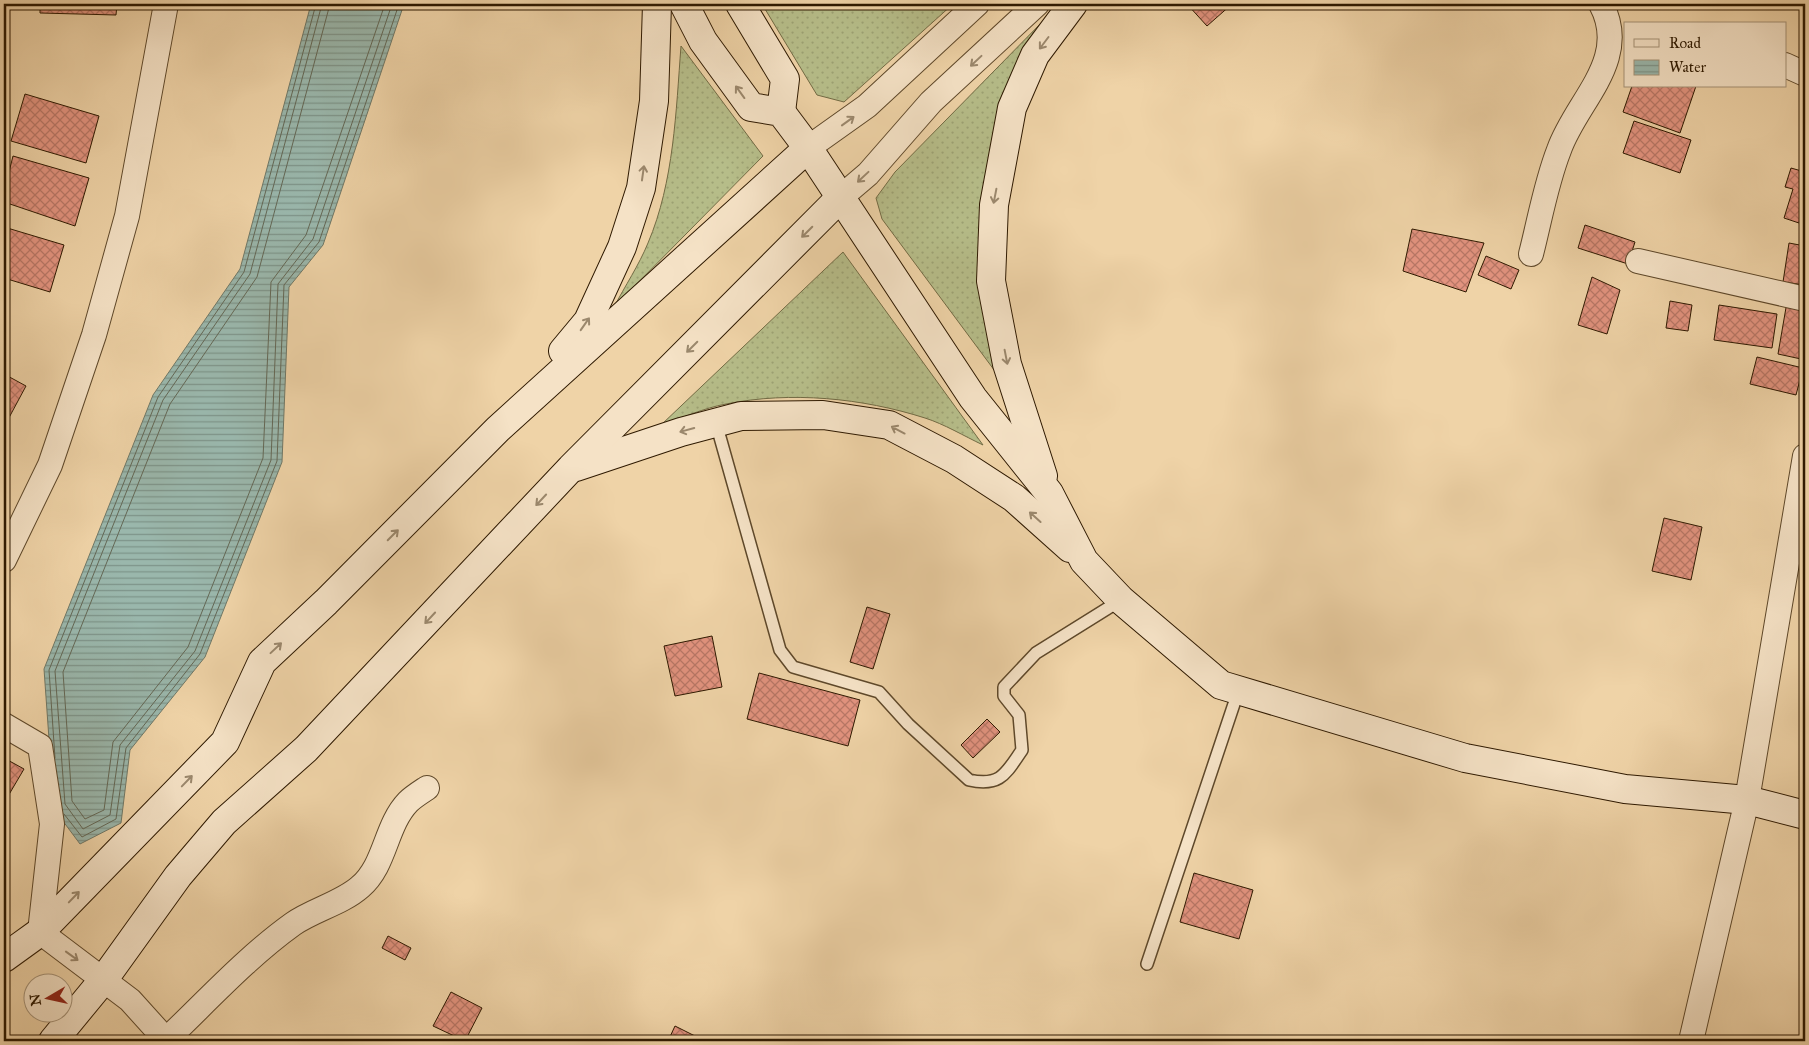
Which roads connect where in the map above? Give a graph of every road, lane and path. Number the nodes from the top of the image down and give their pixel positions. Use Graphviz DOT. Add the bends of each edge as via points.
graph roads {
  1 [pos="166,4"];
  2 [pos="657,4"];
  3 [pos="684,4"];
  4 [pos="740,4"];
  5 [pos="977,4"];
  6 [pos="1037,4"];
  7 [pos="1073,4"];
  8 [pos="1601,4"];
  9 [pos="1786,65"];
  10 [pos="1805,74"];
  11 [pos="781,112"];
  12 [pos="808,148"];
  13 [pos="841,197"];
  14 [pos="1531,254"];
  15 [pos="1638,262"];
  16 [pos="1805,299"];
  17 [pos="716,423"];
  18 [pos="498,429"];
  19 [pos="1805,456"];
  20 [pos="571,468"];
  21 [pos="1049,493"];
  22 [pos="4,560"];
  23 [pos="1084,561"];
  24 [pos="1121,600"];
  25 [pos="1238,689"];
  26 [pos="4,725"];
  27 [pos="427,788"];
  28 [pos="1746,800"];
  29 [pos="1805,815"];
  30 [pos="40,932"];
  31 [pos="4,958"];
  32 [pos="1147,964"];
  33 [pos="104,979"];
  34 [pos="53,1041"];
  35 [pos="167,1041"];
  36 [pos="1691,1041"];
  1 -- 22 [label="street" via="127,216 94,335 50,465"];
  18 -- 2 [label="street, one-way" via="588,321 622,247 641,188 654,101"];
  11 -- 3 [label="street, one-way" via="751,107 703,41"];
  4 -- 11 [label="street" via="785,79"];
  12 -- 5 [label="street, one-way" via="866,106"];
  6 -- 13 [label="street, one-way" via="931,102 868,174"];
  7 -- 21 [label="street, one-way" via="1035,55 1012,108 994,205 991,281 1007,364"];
  8 -- 14 [label="street" via="1608,16 1610,53 1559,148"];
  9 -- 10 [label="street"];
  11 -- 12 [label="street"];
  12 -- 13 [label="street"];
  12 -- 18 [label="street"];
  13 -- 20 [label="street, one-way"];
  13 -- 21 [label="street" via="974,398"];
  15 -- 16 [label="street"];
  17 -- 20 [label="street, one-way"];
  23 -- 17 [label="street, one-way" via="1014,498 954,459 889,425 823,415 741,416"];
  17 -- 24 [label="lane" via="780,650 786,660 793,667 879,692 908,724 970,780 983,783 1004,776 1022,750 1019,715 1004,696 1004,687 1036,653"];
  30 -- 18 [label="street, one-way" via="225,742 262,662"];
  19 -- 28 [label="street"];
  20 -- 33 [label="street, one-way" via="306,749 224,822 178,876"];
  21 -- 23 [label="street"];
  23 -- 24 [label="street"];
  24 -- 25 [label="street" via="1221,684"];
  25 -- 28 [label="street" via="1465,758 1625,789"];
  25 -- 32 [label="lane"];
  26 -- 30 [label="street" via="40,746 52,824"];
  27 -- 35 [label="street" via="408,802 374,871 359,888 292,924"];
  28 -- 29 [label="street"];
  28 -- 36 [label="street"];
  30 -- 31 [label="street"];
  30 -- 33 [label="street, one-way"];
  33 -- 34 [label="street"];
  33 -- 35 [label="street" via="130,1000"];
}
